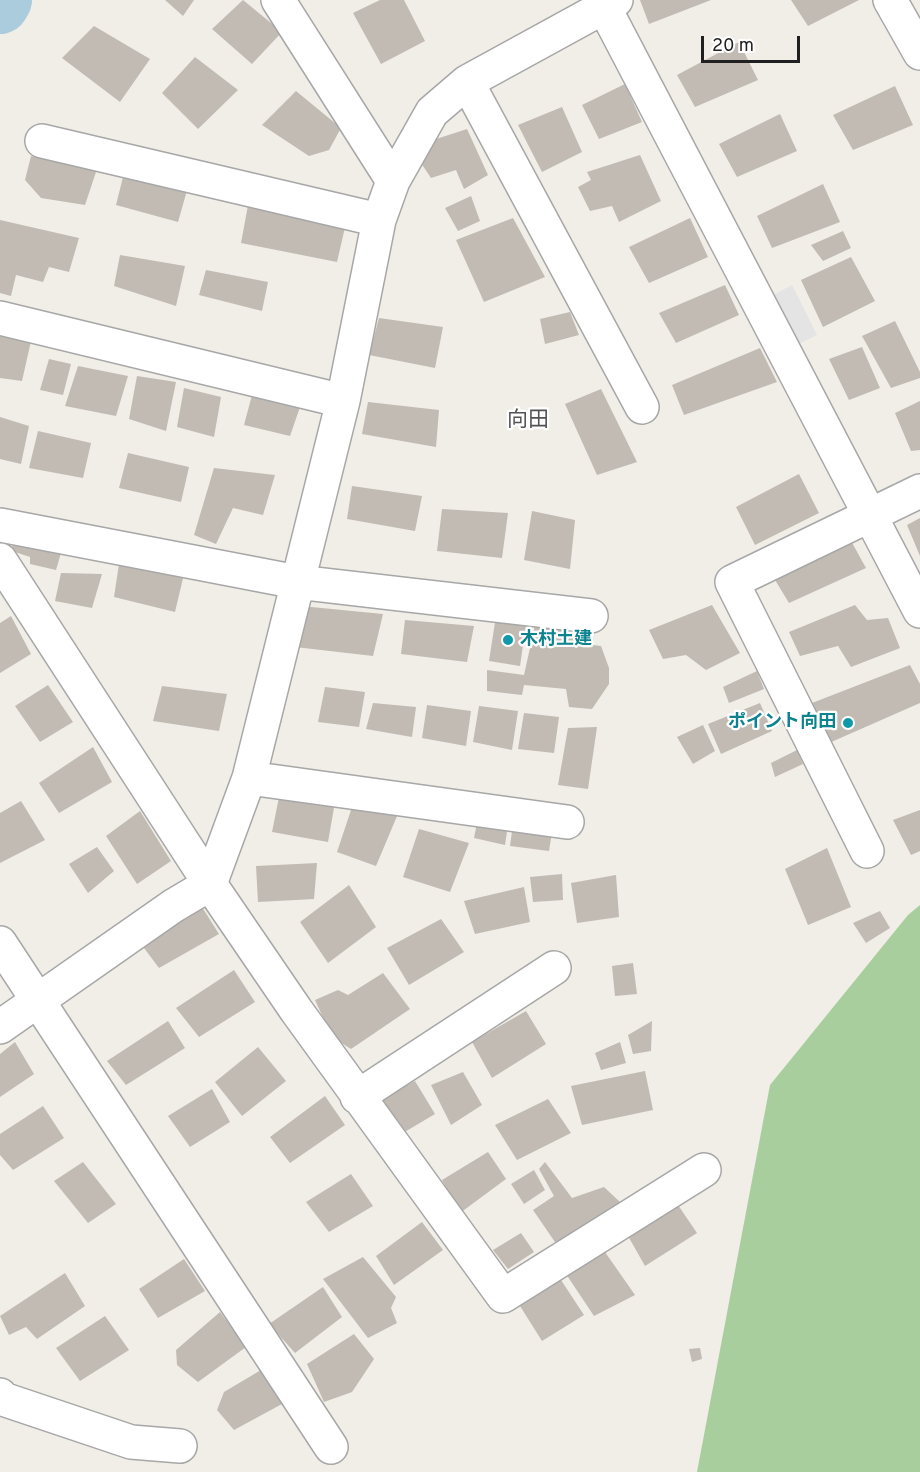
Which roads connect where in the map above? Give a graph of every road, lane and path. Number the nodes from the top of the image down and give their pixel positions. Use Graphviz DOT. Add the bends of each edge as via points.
graph roads {
  1 [pos="278,0"];
  2 [pos="890,0"];
  3 [pos="607,2"];
  4 [pos="920,53"];
  5 [pos="467,82"];
  6 [pos="42,141"];
  7 [pos="393,181"];
  8 [pos="379,220"];
  9 [pos="0,318"];
  10 [pos="343,401"];
  11 [pos="642,407"];
  12 [pos="920,491"];
  13 [pos="868,514"];
  14 [pos="0,525"];
  15 [pos="0,560"];
  16 [pos="297,582"];
  17 [pos="920,611"];
  18 [pos="591,616"];
  19 [pos="249,778"];
  20 [pos="567,822"];
  21 [pos="867,850"];
  22 [pos="210,884"];
  23 [pos="0,943"];
  24 [pos="555,968"];
  25 [pos="39,1000"];
  26 [pos="0,1027"];
  27 [pos="357,1097"];
  28 [pos="704,1170"];
  29 [pos="0,1395"];
  30 [pos="180,1446"];
  31 [pos="331,1447"];
  1 -- 7 [label="street"];
  2 -- 4 [label="street"];
  3 -- 5 [label="street"];
  3 -- 13 [label="street"];
  5 -- 7 [label="street" via="432,112"];
  5 -- 11 [label="street"];
  6 -- 8 [label="street"];
  7 -- 8 [label="street"];
  8 -- 10 [label="street"];
  9 -- 10 [label="street"];
  10 -- 16 [label="street"];
  12 -- 13 [label="street"];
  13 -- 17 [label="street"];
  13 -- 21 [label="street" via="732,582"];
  14 -- 16 [label="street"];
  15 -- 22 [label="street"];
  16 -- 18 [label="street"];
  16 -- 19 [label="street"];
  19 -- 20 [label="street"];
  19 -- 22 [label="street"];
  22 -- 25 [label="street"];
  22 -- 27 [label="street"];
  23 -- 25 [label="street"];
  24 -- 27 [label="street"];
  25 -- 26 [label="street"];
  25 -- 31 [label="street"];
  27 -- 28 [label="street" via="503,1296"];
  29 -- 30 [label="street" via="131,1442"];
}
